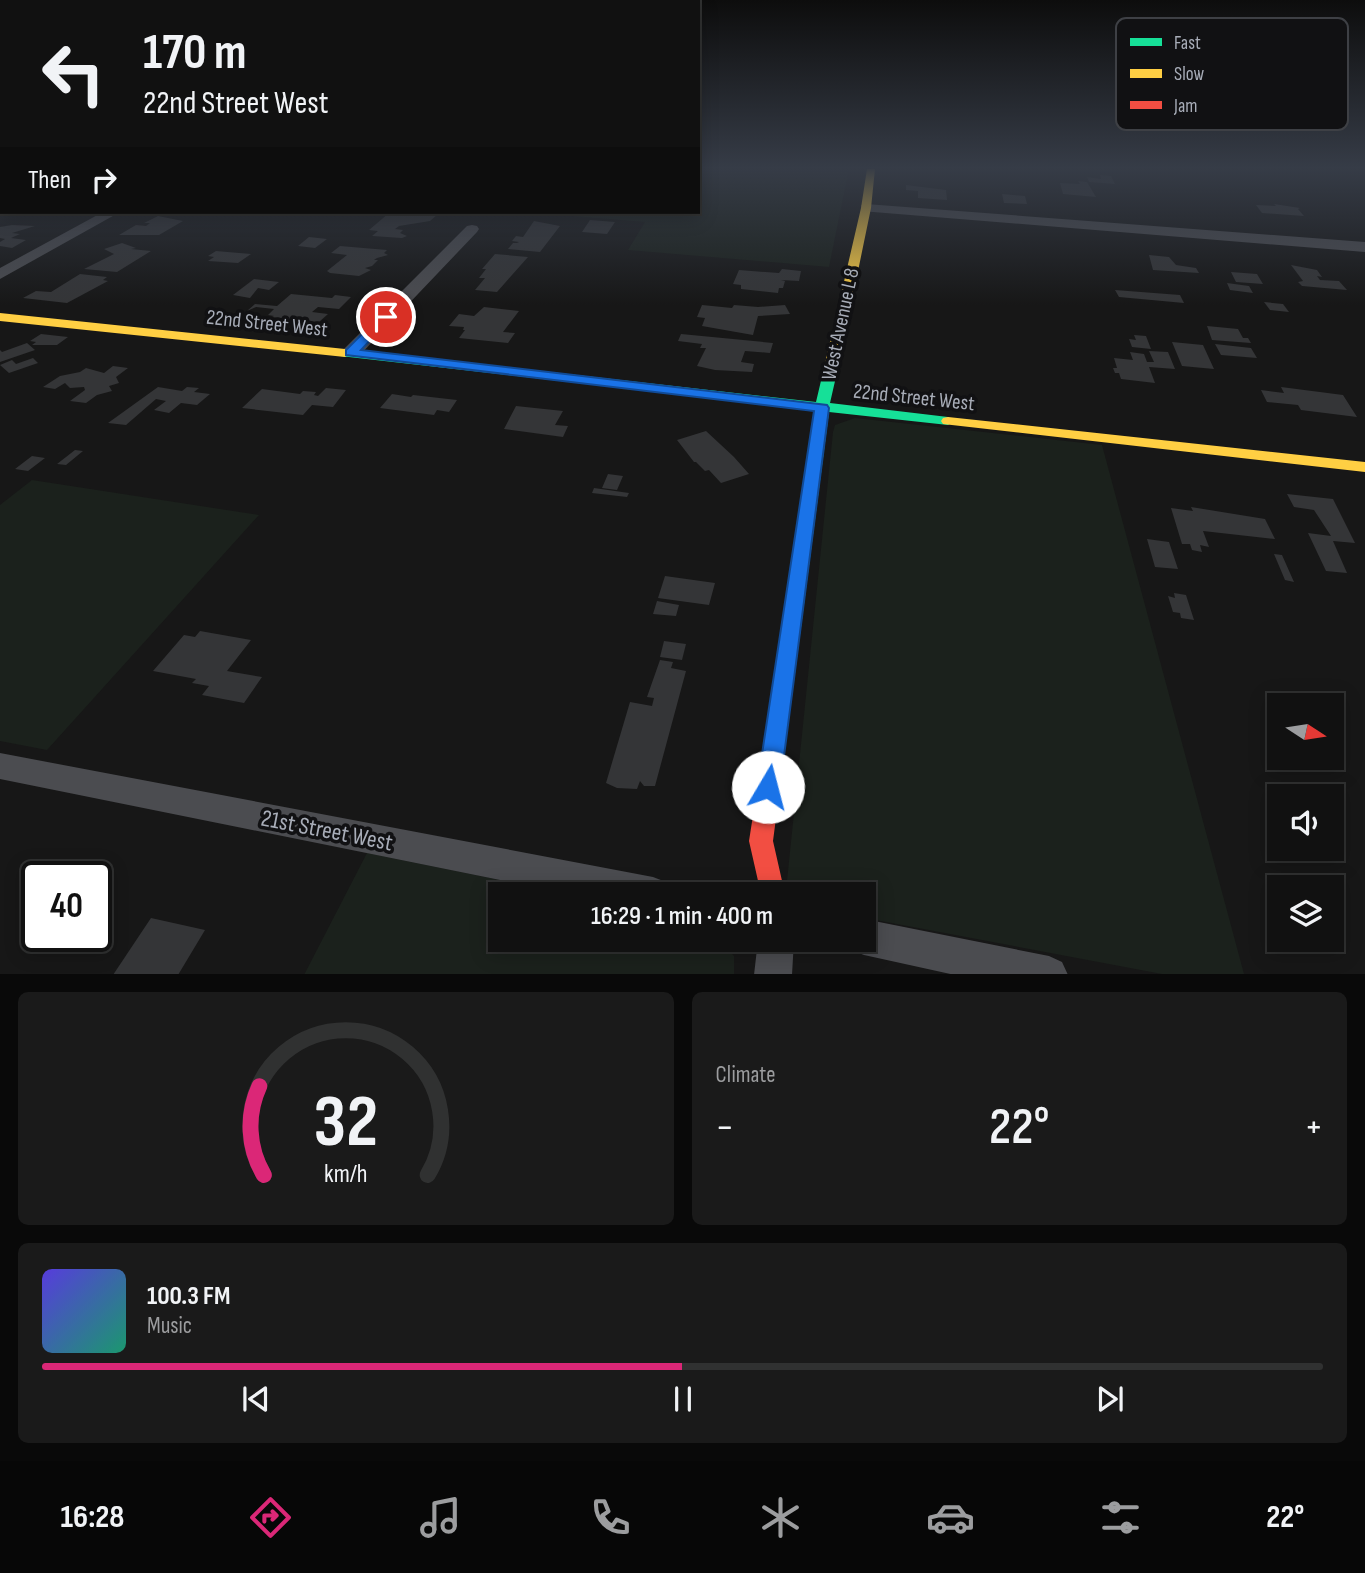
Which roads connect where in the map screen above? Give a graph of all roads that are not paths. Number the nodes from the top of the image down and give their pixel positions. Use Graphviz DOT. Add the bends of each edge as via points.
graph roads {
  1 [pos="109,214"];
  2 [pos="865,214"];
  3 [pos="949,214"];
  4 [pos="472,229"];
  5 [pos="1365,247"];
  6 [pos="0,274"];
  7 [pos="0,317"];
  8 [pos="351,353"];
  9 [pos="822,408"];
  10 [pos="1365,467"];
  11 [pos="0,766"];
  12 [pos="592,882"];
  13 [pos="770,882"];
  14 [pos="876,939"];
  15 [pos="775,952"];
  16 [pos="773,974"];
  17 [pos="1044,974"];
  1 -- 6 [label="street"];
  2 -- 9 [label="street, West Avenue L 8"];
  3 -- 5 [label="street"];
  4 -- 8 [label="street"];
  7 -- 8 [label="street, 22nd Street West"];
  8 -- 9 [label="street, 22nd Street West"];
  9 -- 10 [label="street, 22nd Street West"];
  9 -- 13 [label="street, West Avenue L 8" via="761,841"];
  11 -- 12 [label="street, 21st Street West"];
  14 -- 17 [label="street"];
  15 -- 16 [label="street"];
}
